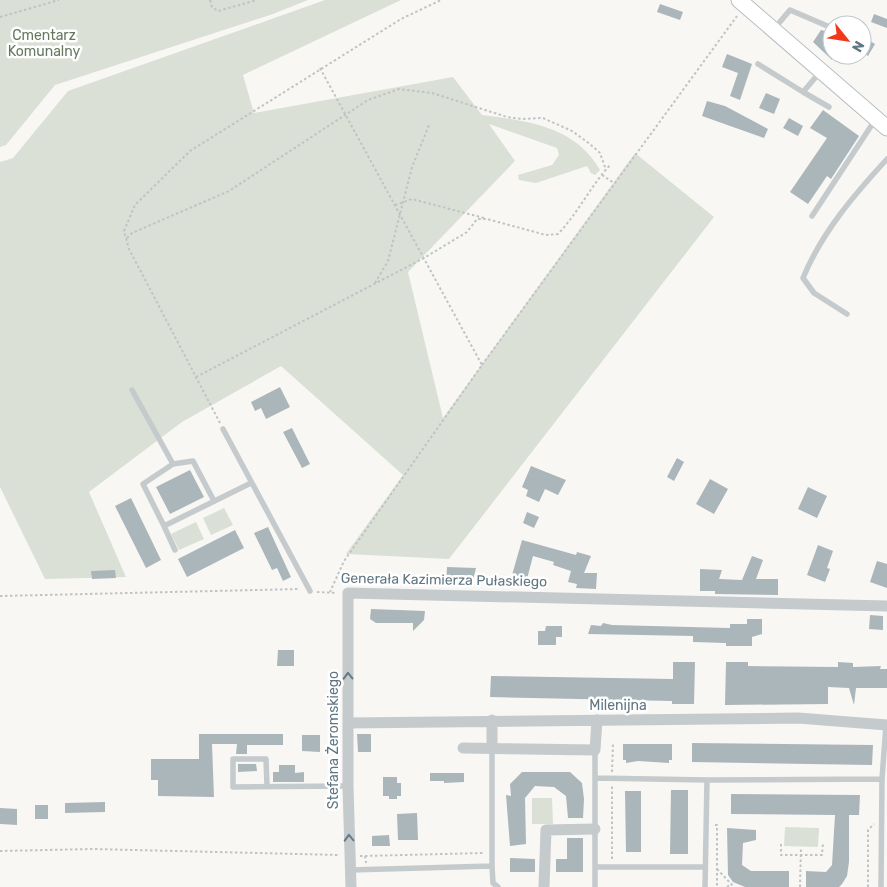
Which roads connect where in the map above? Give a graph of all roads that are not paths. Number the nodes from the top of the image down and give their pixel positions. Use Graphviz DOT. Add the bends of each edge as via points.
graph roads {
  1 [pos="742,3"];
  2 [pos="779,23"];
  3 [pos="822,24"];
  4 [pos="758,64"];
  5 [pos="821,71"];
  6 [pos="803,92"];
  7 [pos="829,107"];
  8 [pos="881,123"];
  9 [pos="887,159"];
  10 [pos="812,216"];
  11 [pos="847,314"];
  12 [pos="132,390"];
  13 [pos="223,429"];
  14 [pos="172,464"];
  15 [pos="252,482"];
  16 [pos="214,501"];
  17 [pos="164,526"];
  18 [pos="175,550"];
  19 [pos="310,591"];
  20 [pos="348,594"];
  21 [pos="887,606"];
  22 [pos="492,720"];
  23 [pos="597,720"];
  24 [pos="348,722"];
  25 [pos="887,724"];
  26 [pos="462,748"];
  27 [pos="492,748"];
  28 [pos="595,750"];
  29 [pos="595,778"];
  30 [pos="882,779"];
  31 [pos="707,780"];
  32 [pos="267,786"];
  33 [pos="348,786"];
  34 [pos="595,829"];
  35 [pos="492,866"];
  36 [pos="595,867"];
  37 [pos="705,867"];
  38 [pos="350,870"];
  39 [pos="351,887"];
  40 [pos="498,887"];
  41 [pos="544,887"];
  42 [pos="595,887"];
  43 [pos="705,887"];
  44 [pos="882,887"];
  1 -- 5 [label="main road"];
  2 -- 3 [label="lane" via="790,10"];
  4 -- 6 [label="lane"];
  5 -- 6 [label="lane"];
  5 -- 8 [label="main road"];
  6 -- 7 [label="lane"];
  8 -- 10 [label="lane"];
  9 -- 11 [label="lane" via="844,206 803,278 814,293"];
  12 -- 14 [label="lane"];
  13 -- 15 [label="lane"];
  14 -- 16 [label="lane" via="193,462"];
  14 -- 17 [label="lane" via="143,484"];
  15 -- 16 [label="lane"];
  15 -- 19 [label="lane"];
  16 -- 17 [label="lane"];
  17 -- 18 [label="lane"];
  20 -- 21 [label="street, Generała Kazimierza Pułaskiego"];
  24 -- 20 [label="street, Stefana Żeromskiego, one-way"];
  22 -- 23 [label="street, Milenijna"];
  22 -- 24 [label="street, Milenijna"];
  22 -- 27 [label="street"];
  23 -- 25 [label="street, Milenijna" via="798,718"];
  23 -- 28 [label="street"];
  24 -- 33 [label="street, Stefana Żeromskiego"];
  25 -- 30 [label="lane"];
  26 -- 27 [label="street"];
  27 -- 28 [label="street"];
  27 -- 35 [label="lane"];
  28 -- 29 [label="lane"];
  29 -- 31 [label="lane"];
  29 -- 34 [label="lane"];
  30 -- 31 [label="lane"];
  30 -- 44 [label="lane"];
  31 -- 37 [label="lane"];
  32 -- 32 [label="lane" via="233,787 233,759 266,759"];
  32 -- 33 [label="lane"];
  38 -- 33 [label="street, Stefana Żeromskiego, one-way"];
  34 -- 36 [label="lane"];
  34 -- 41 [label="street" via="546,830"];
  35 -- 38 [label="lane"];
  35 -- 40 [label="lane" via="493,883"];
  36 -- 37 [label="lane"];
  36 -- 42 [label="lane"];
  37 -- 43 [label="lane"];
  38 -- 39 [label="street, Stefana Żeromskiego"];
}
